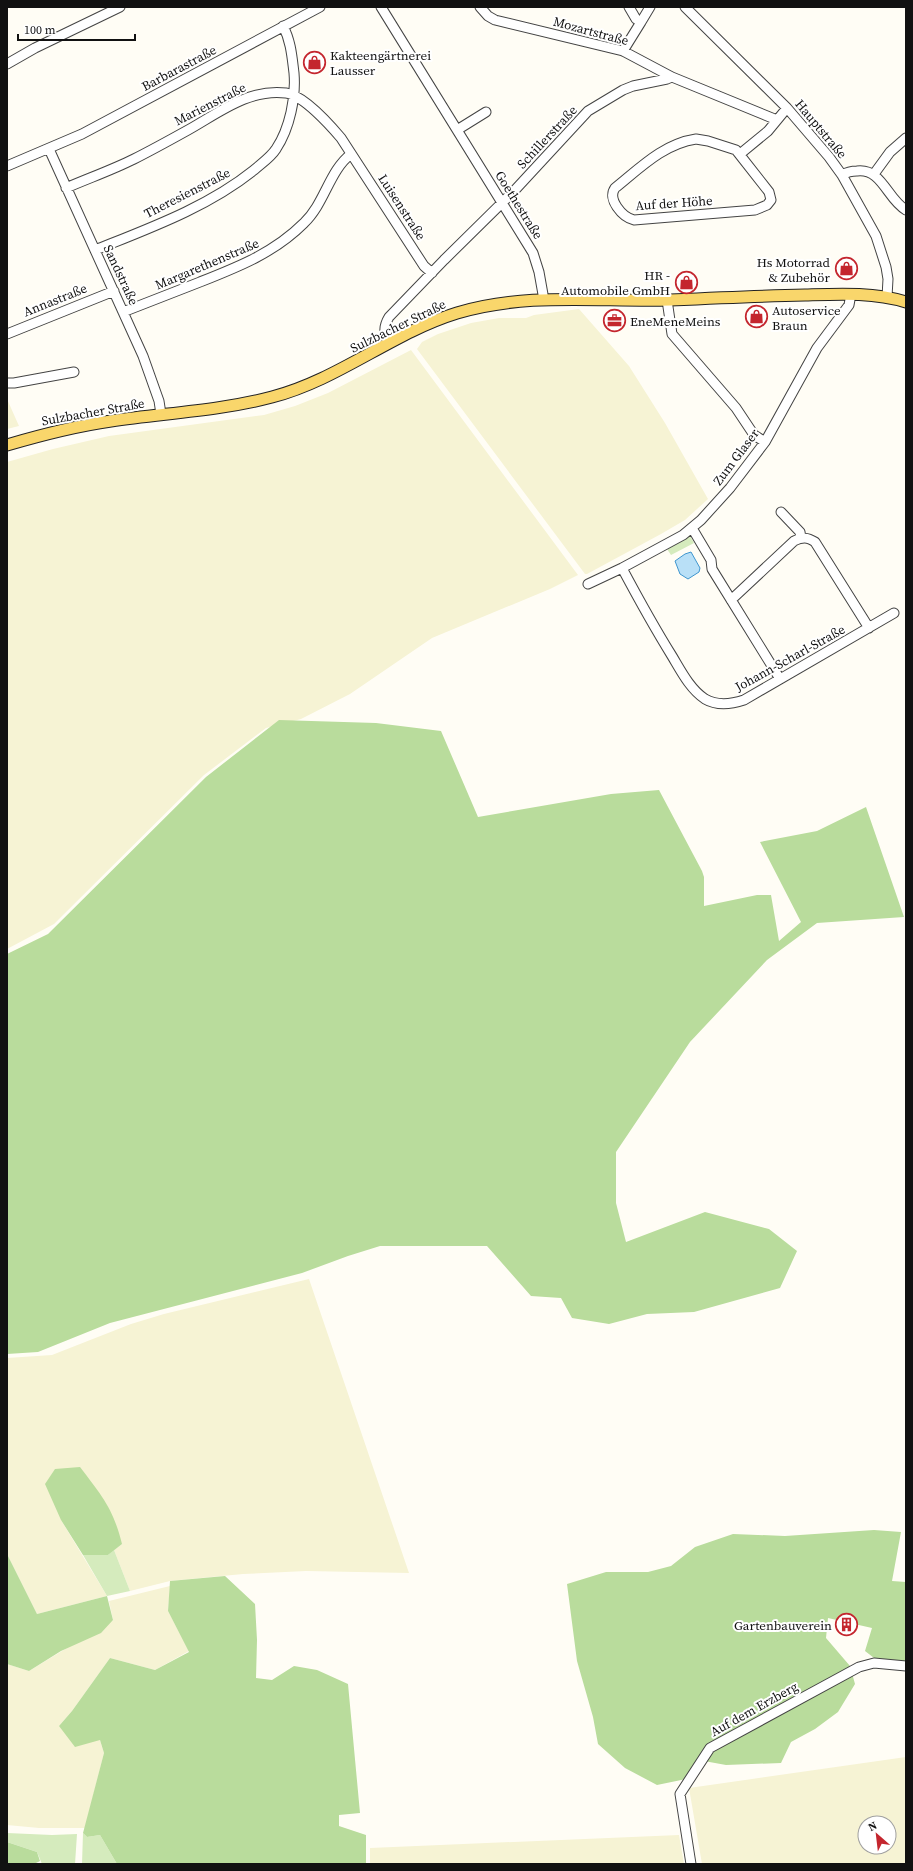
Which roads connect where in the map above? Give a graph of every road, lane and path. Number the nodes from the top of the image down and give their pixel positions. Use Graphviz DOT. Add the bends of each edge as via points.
graph roads {
  1 [pos="120,7"];
  2 [pos="320,7"];
  3 [pos="381,7"];
  4 [pos="480,7"];
  5 [pos="629,7"];
  6 [pos="650,7"];
  7 [pos="685,7"];
  8 [pos="641,22"];
  9 [pos="283,26"];
  10 [pos="623,51"];
  11 [pos="7,64"];
  12 [pos="672,76"];
  13 [pos="294,95"];
  14 [pos="787,108"];
  15 [pos="486,112"];
  16 [pos="777,120"];
  17 [pos="457,130"];
  18 [pos="906,138"];
  19 [pos="49,149"];
  20 [pos="352,154"];
  21 [pos="740,154"];
  22 [pos="7,166"];
  23 [pos="874,174"];
  24 [pos="842,175"];
  25 [pos="66,188"];
  26 [pos="502,203"];
  27 [pos="906,210"];
  28 [pos="95,250"];
  29 [pos="432,273"];
  30 [pos="114,291"];
  31 [pos="851,294"];
  32 [pos="886,297"];
  33 [pos="544,300"];
  34 [pos="667,300"];
  35 [pos="906,302"];
  36 [pos="123,312"];
  37 [pos="7,334"];
  38 [pos="389,343"];
  39 [pos="74,372"];
  40 [pos="7,383"];
  41 [pos="161,414"];
  42 [pos="765,442"];
  43 [pos="7,445"];
  44 [pos="781,512"];
  45 [pos="692,528"];
  46 [pos="801,538"];
  47 [pos="622,568"];
  48 [pos="588,584"];
  49 [pos="731,600"];
  50 [pos="894,613"];
  51 [pos="869,628"];
  52 [pos="780,679"];
  53 [pos="906,1666"];
  54 [pos="691,1864"];
  1 -- 11 [label="street"];
  2 -- 9 [label="street, Barbarastraße"];
  3 -- 17 [label="street, Goethestraße"];
  4 -- 10 [label="street, Mozartstraße" via="495,20"];
  5 -- 8 [label="street"];
  6 -- 8 [label="street"];
  7 -- 14 [label="street, Hauptstraße"];
  8 -- 10 [label="street"];
  9 -- 13 [label="street, Theresienstraße" via="291,45"];
  9 -- 19 [label="street, Barbarastraße" via="162,92"];
  10 -- 12 [label="street, Mozartstraße"];
  12 -- 16 [label="street"];
  12 -- 26 [label="street, Schillerstraße" via="623,90 588,111"];
  13 -- 20 [label="street" via="331,126"];
  13 -- 25 [label="street, Marienstraße" via="285,92 263,94 240,101 130,161"];
  13 -- 28 [label="street, Theresienstraße" via="276,150 242,179 220,194 186,211"];
  14 -- 16 [label="street"];
  14 -- 24 [label="street, Hauptstraße" via="830,157"];
  15 -- 17 [label="street"];
  16 -- 21 [label="street" via="768,131"];
  17 -- 26 [label="street, Goethestraße"];
  18 -- 23 [label="street" via="890,152"];
  19 -- 22 [label="street, Barbarastraße"];
  19 -- 25 [label="street, Sandstraße"];
  20 -- 29 [label="street, Luisenstraße" via="424,266"];
  20 -- 36 [label="street, Margarethenstraße" via="341,162 310,217 293,235 270,251 236,268"];
  21 -- 21 [label="street, Auf der Höhe" via="736,150 708,141 696,140 674,144 615,188 611,193 612,197 625,216 634,220 762,208 771,200 771,196"];
  23 -- 24 [label="street" via="859,170"];
  23 -- 27 [label="street"];
  24 -- 32 [label="street, Hauptstraße" via="876,236 888,279"];
  25 -- 28 [label="street, Sandstraße"];
  26 -- 29 [label="street, Schillerstraße"];
  26 -- 33 [label="street, Goethestraße" via="533,253"];
  28 -- 30 [label="street, Sandstraße"];
  29 -- 38 [label="street, Schillerstraße" via="385,323 384,331"];
  30 -- 36 [label="street, Sandstraße"];
  30 -- 37 [label="street, Annastraße"];
  31 -- 32 [label="main road, Sulzbacher Straße"];
  31 -- 34 [label="main road, Sulzbacher Straße"];
  31 -- 42 [label="street, Zum Glaser" via="849,305 817,348"];
  32 -- 35 [label="main road, Sulzbacher Straße"];
  33 -- 34 [label="main road, Sulzbacher Straße"];
  33 -- 38 [label="main road, Sulzbacher Straße" via="475,308 430,323"];
  34 -- 42 [label="street" via="672,334 736,408 754,435"];
  36 -- 41 [label="street, Sandstraße" via="143,356"];
  38 -- 41 [label="main road, Sulzbacher Straße" via="326,376 275,396 229,406"];
  39 -- 40 [label="street"];
  41 -- 43 [label="main road, Sulzbacher Straße" via="78,427"];
  42 -- 45 [label="street, Zum Glaser" via="740,477"];
  44 -- 46 [label="street" via="800,532"];
  45 -- 47 [label="street, Zum Glaser"];
  45 -- 49 [label="street"];
  46 -- 49 [label="street" via="794,541"];
  46 -- 51 [label="street" via="815,542"];
  47 -- 48 [label="street, Zum Glaser"];
  47 -- 52 [label="street, Johann-Scharl-Straße" via="690,685 706,700 736,703"];
  49 -- 52 [label="street"];
  50 -- 51 [label="street, Johann-Scharl-Straße"];
  51 -- 52 [label="street, Johann-Scharl-Straße"];
  53 -- 54 [label="street, Auf dem Erzberg" via="874,1663 859,1666 710,1748 680,1794"];
}
